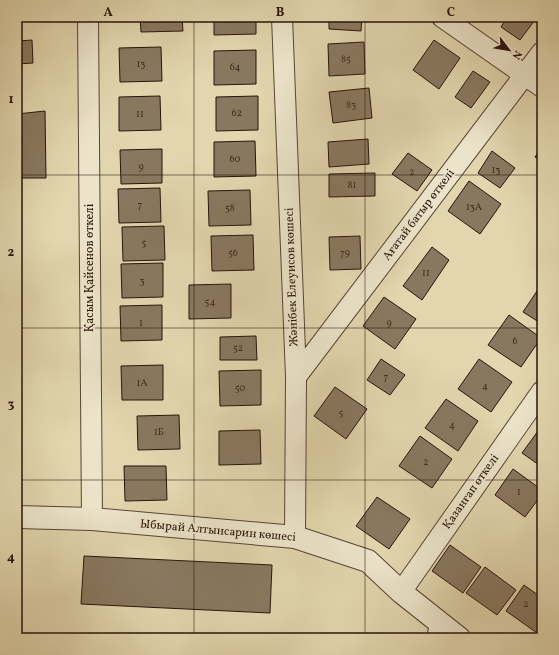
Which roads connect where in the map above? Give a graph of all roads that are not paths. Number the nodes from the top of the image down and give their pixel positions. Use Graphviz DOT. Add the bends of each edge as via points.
graph roads {
  1 [pos="88,17"];
  2 [pos="282,17"];
  3 [pos="442,17"];
  4 [pos="542,52"];
  5 [pos="525,76"];
  6 [pos="542,87"];
  7 [pos="296,378"];
  8 [pos="542,392"];
  9 [pos="17,517"];
  10 [pos="92,520"];
  11 [pos="295,537"];
  12 [pos="401,592"];
  13 [pos="434,629"];
  14 [pos="459,638"];
  1 -- 10 [label="street, Қасым Қайсенов өткелі"];
  2 -- 7 [label="street, Жәнібек Елеуисов көшесі"];
  3 -- 5 [label="street"];
  4 -- 5 [label="street, Ағатай батыр өткелі"];
  5 -- 6 [label="street"];
  5 -- 7 [label="street, Ағатай батыр өткелі"];
  7 -- 11 [label="street, Жәнібек Елеуисов көшесі"];
  8 -- 12 [label="street, Қазанғап өткелі"];
  9 -- 10 [label="street, Ыбырай Алтынсарин көшесі"];
  10 -- 11 [label="street, Ыбырай Алтынсарин көшесі"];
  11 -- 12 [label="street, Ыбырай Алтынсарин көшесі" via="368,561"];
  12 -- 13 [label="street, Ыбырай Алтынсарин көшесі"];
  13 -- 14 [label="street, Ыбырай Алтынсарин көшесі"];
}
